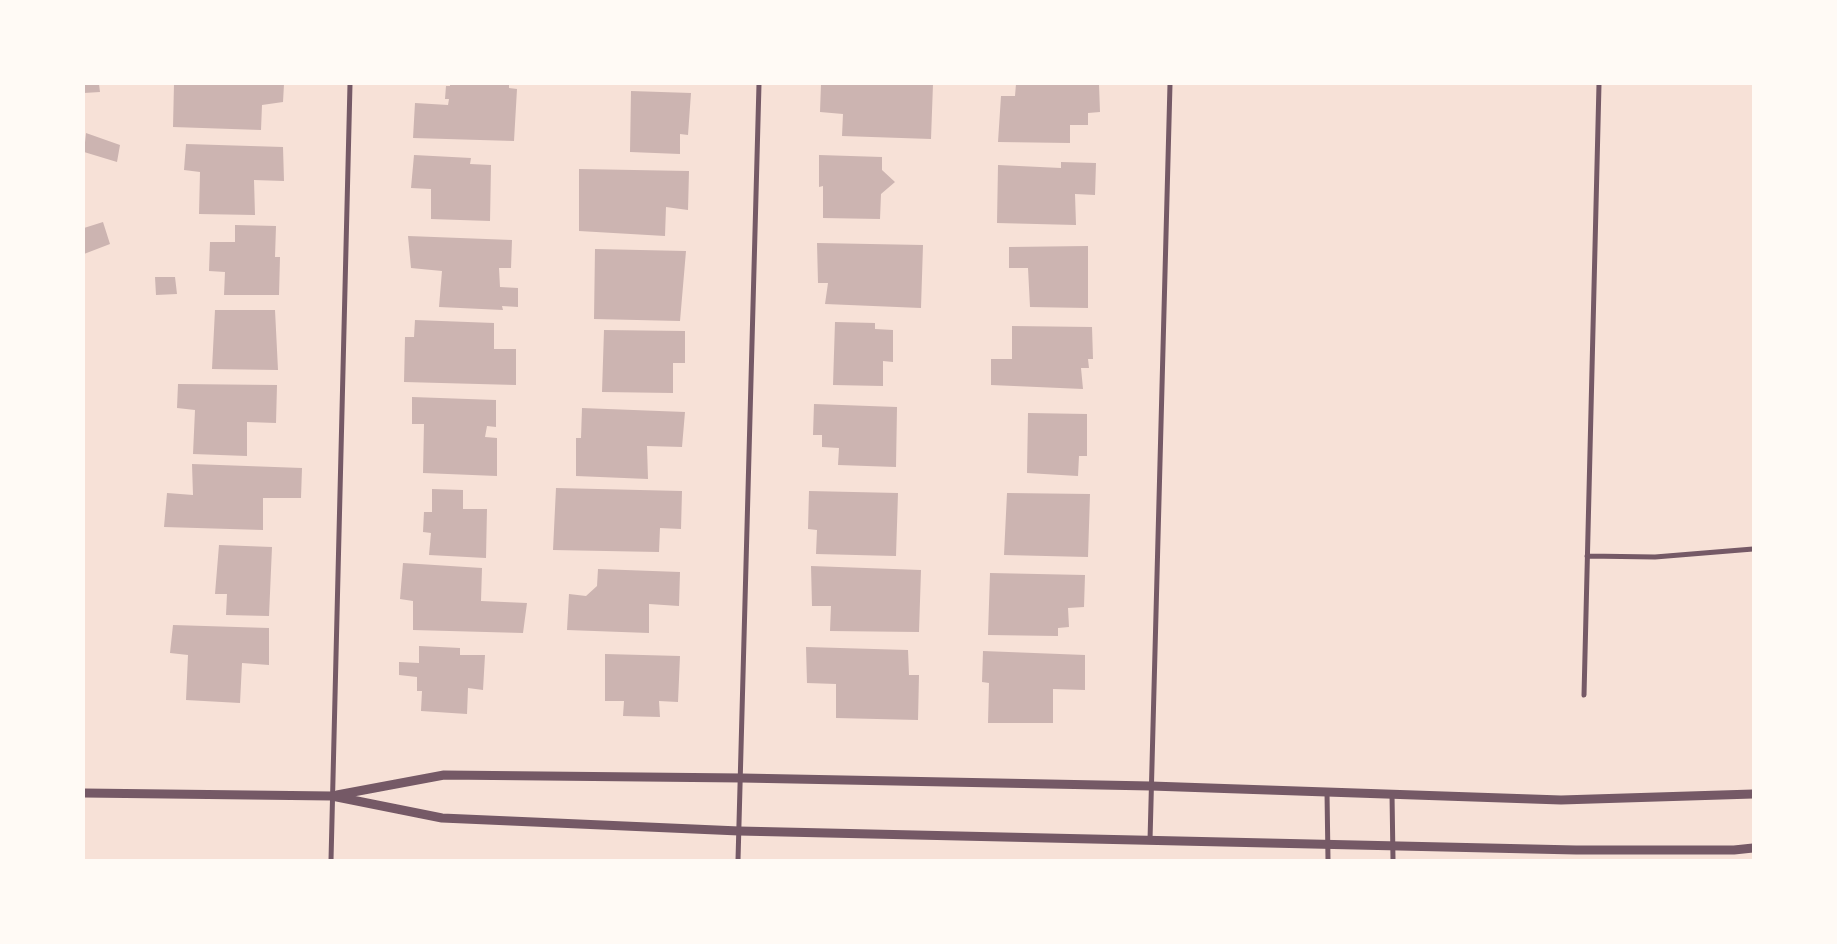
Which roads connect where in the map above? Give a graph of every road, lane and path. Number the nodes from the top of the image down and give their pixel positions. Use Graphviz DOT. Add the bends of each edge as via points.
graph roads {
  1 [pos="350,84"];
  2 [pos="759,84"];
  3 [pos="1170,84"];
  4 [pos="1598,84"];
  5 [pos="1753,549"];
  6 [pos="1587,556"];
  7 [pos="1584,695"];
  8 [pos="742,778"];
  9 [pos="1151,786"];
  10 [pos="1327,792"];
  11 [pos="84,793"];
  12 [pos="1392,794"];
  13 [pos="1753,794"];
  14 [pos="332,796"];
  15 [pos="739,831"];
  16 [pos="1150,840"];
  17 [pos="1328,844"];
  18 [pos="1393,846"];
  19 [pos="1753,848"];
  20 [pos="330,860"];
  21 [pos="738,860"];
  22 [pos="1328,860"];
  23 [pos="1393,860"];
  1 -- 14 [label="street"];
  2 -- 8 [label="street"];
  3 -- 9 [label="street"];
  4 -- 6 [label="street"];
  5 -- 6 [label="street" via="1655,558"];
  6 -- 7 [label="street"];
  8 -- 9 [label="street"];
  8 -- 14 [label="street" via="444,775"];
  8 -- 15 [label="street"];
  9 -- 10 [label="street"];
  9 -- 16 [label="street"];
  10 -- 12 [label="street"];
  10 -- 17 [label="street"];
  11 -- 14 [label="street"];
  12 -- 13 [label="street" via="1561,800"];
  12 -- 18 [label="street"];
  14 -- 15 [label="street" via="442,818"];
  14 -- 20 [label="street"];
  15 -- 16 [label="street"];
  15 -- 21 [label="street"];
  16 -- 17 [label="street"];
  17 -- 18 [label="street"];
  17 -- 22 [label="street"];
  18 -- 19 [label="street" via="1576,850"];
  18 -- 23 [label="street"];
}
